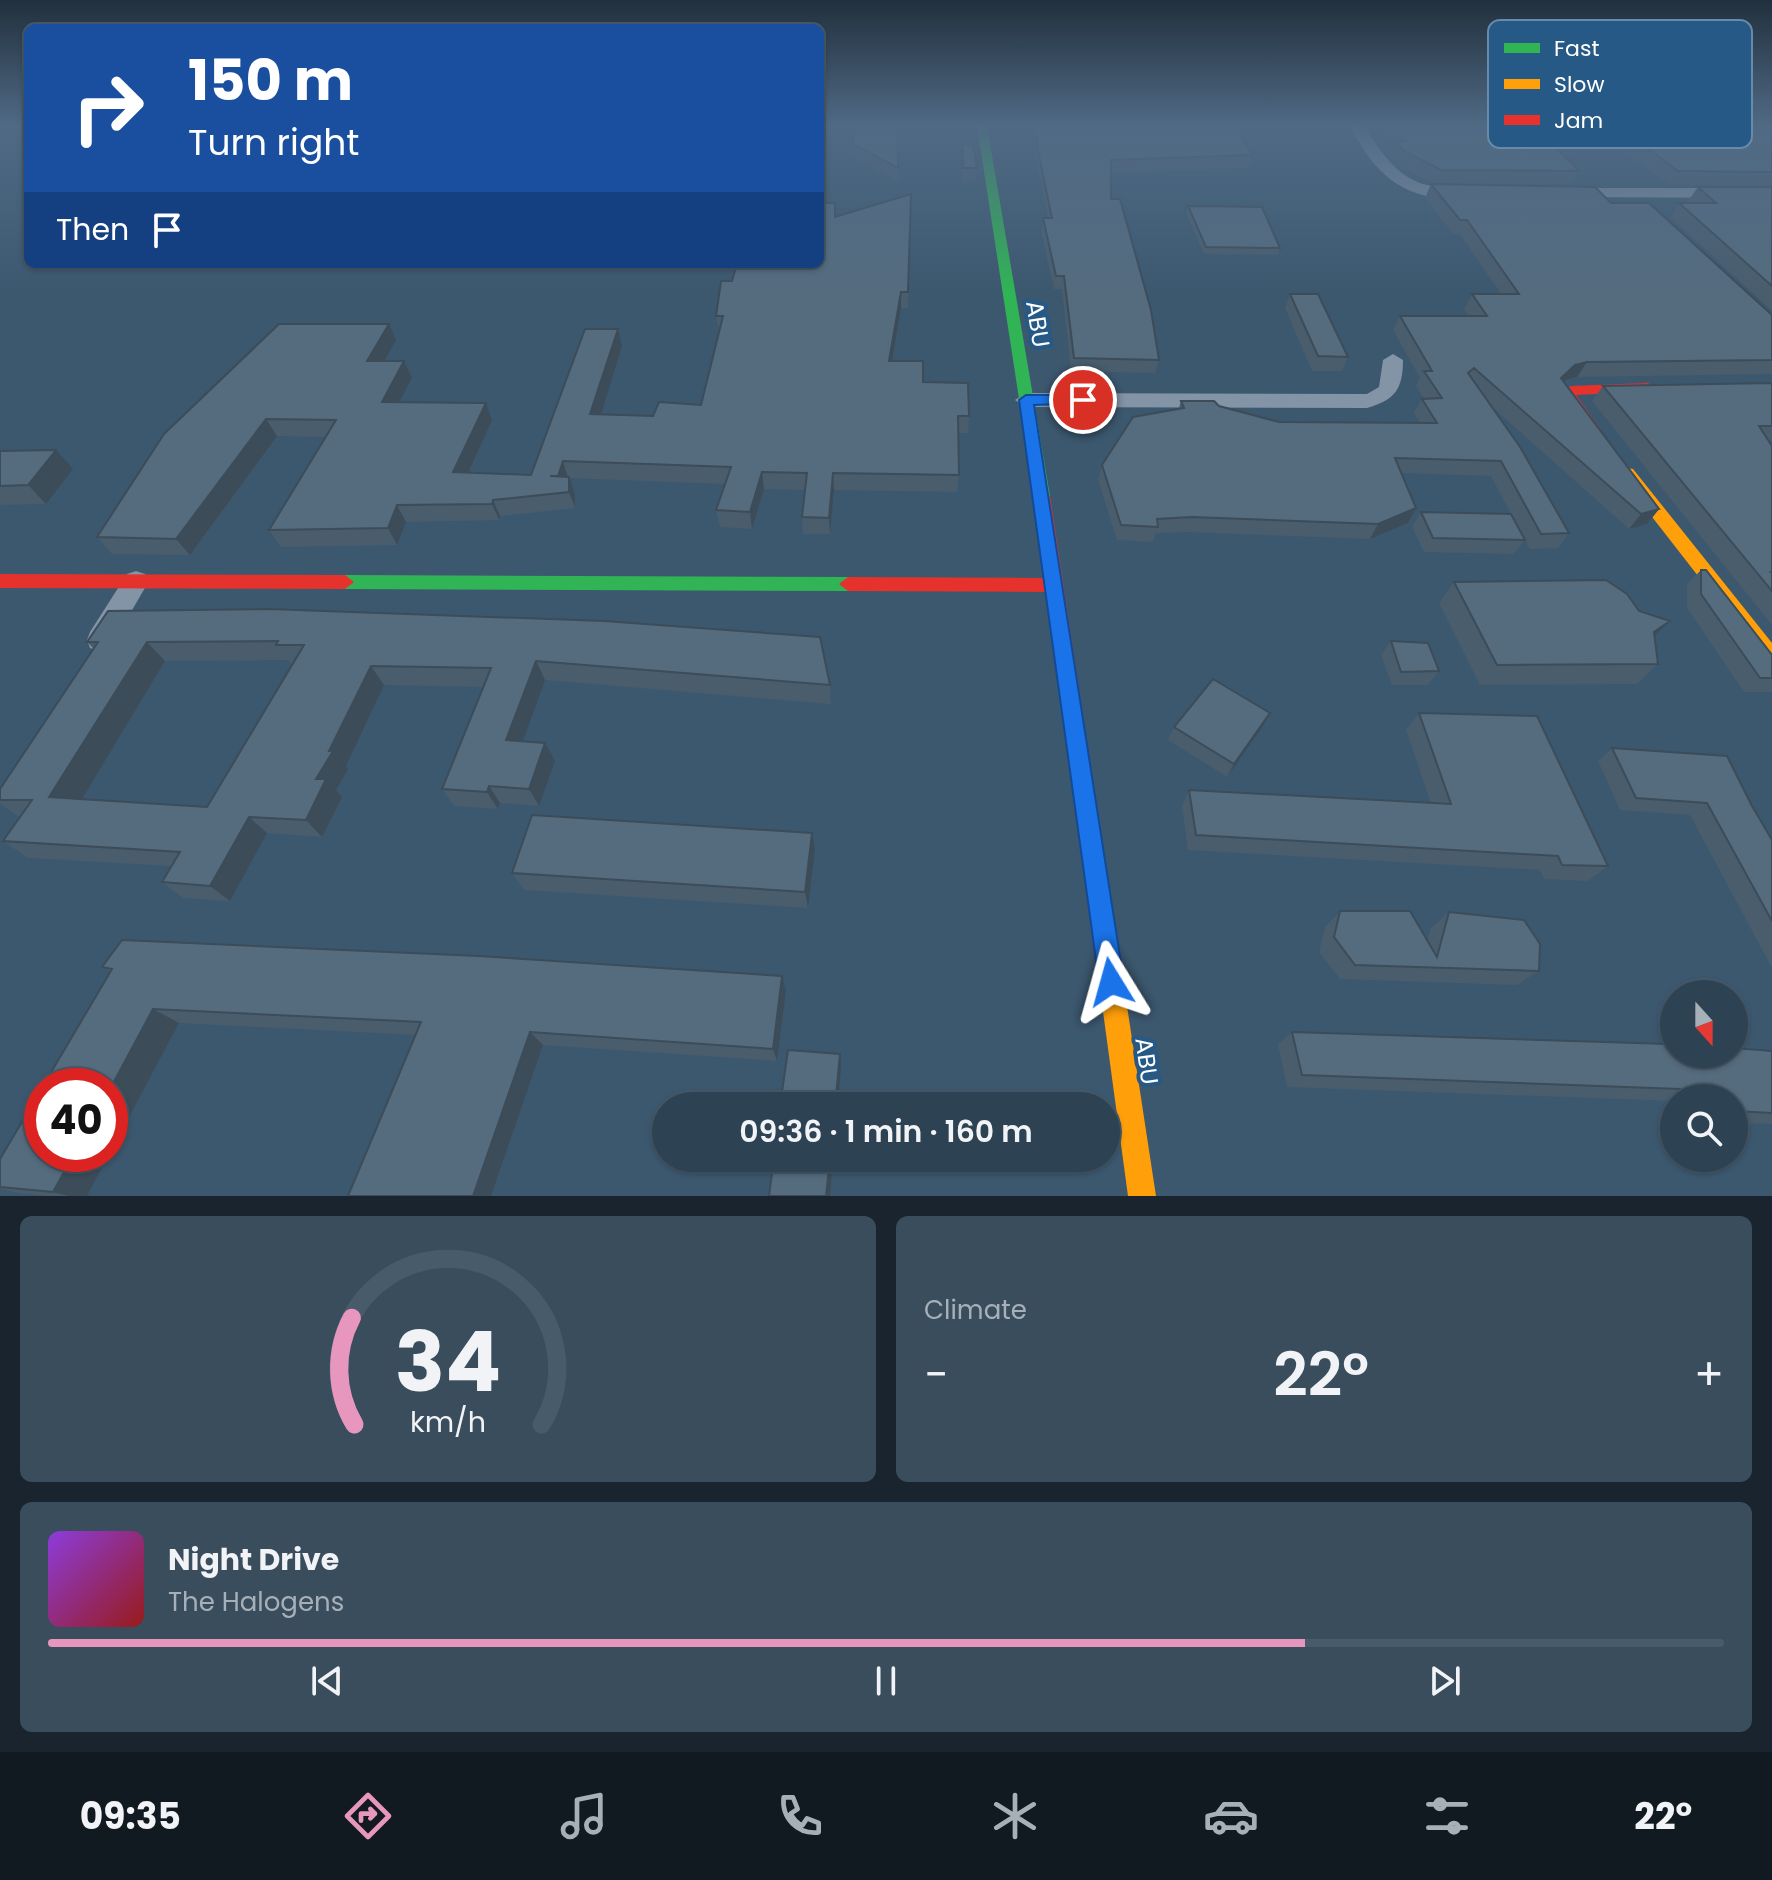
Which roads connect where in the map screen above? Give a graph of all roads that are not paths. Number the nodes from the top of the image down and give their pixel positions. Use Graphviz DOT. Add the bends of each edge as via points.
graph roads {
  1 [pos="991,182"];
  2 [pos="1401,182"];
  3 [pos="1480,193"];
  4 [pos="1555,193"];
  5 [pos="1630,193"];
  6 [pos="1772,193"];
  7 [pos="1652,214"];
  8 [pos="1393,360"];
  9 [pos="1667,388"];
  10 [pos="1026,400"];
  11 [pos="1600,439"];
  12 [pos="1620,463"];
  13 [pos="0,581"];
  14 [pos="136,581"];
  15 [pos="1054,585"];
  16 [pos="1772,657"];
  17 [pos="88,660"];
  18 [pos="1142,1196"];
  1 -- 10 [label="street, ABU"];
  2 -- 3 [label="street" via="1434,192"];
  4 -- 5 [label="street"];
  5 -- 6 [label="street"];
  5 -- 7 [label="street"];
  8 -- 10 [label="street" via="1392,389 1385,397 1367,401"];
  9 -- 11 [label="street" via="1571,391 1572,403"];
  10 -- 15 [label="street, ABU"];
  12 -- 16 [label="street"];
  13 -- 14 [label="street"];
  14 -- 15 [label="street"];
  14 -- 17 [label="street"];
  15 -- 18 [label="street, ABU"];
}
